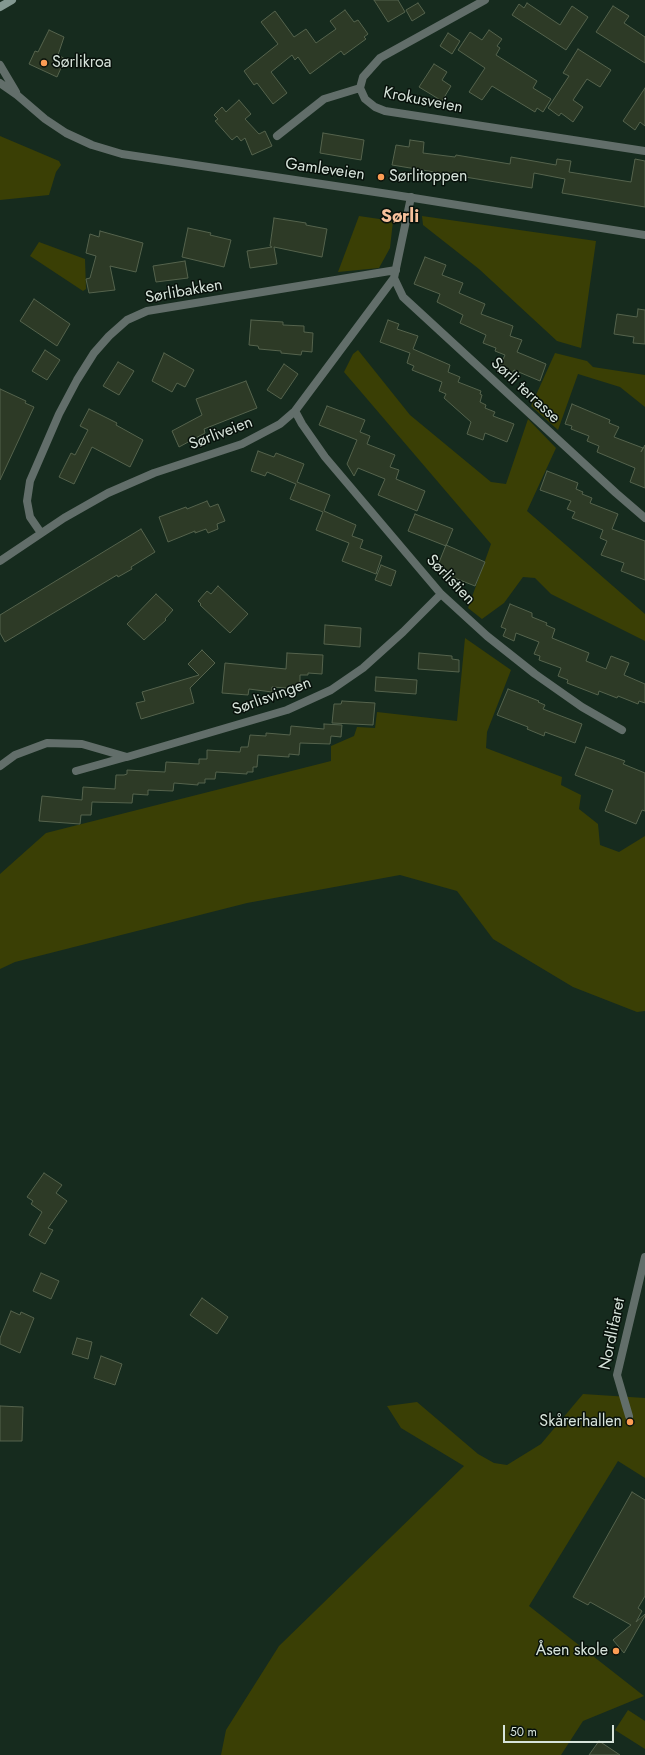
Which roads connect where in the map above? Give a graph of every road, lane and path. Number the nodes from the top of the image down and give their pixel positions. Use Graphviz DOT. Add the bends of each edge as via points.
graph roads {
  1 [pos="12,0"];
  2 [pos="485,0"];
  3 [pos="0,7"];
  4 [pos="0,65"];
  5 [pos="0,83"];
  6 [pos="360,88"];
  7 [pos="17,94"];
  8 [pos="276,136"];
  9 [pos="645,151"];
  10 [pos="410,197"];
  11 [pos="645,235"];
  12 [pos="395,274"];
  13 [pos="295,411"];
  14 [pos="645,518"];
  15 [pos="41,533"];
  16 [pos="0,561"];
  17 [pos="441,594"];
  18 [pos="622,730"];
  19 [pos="127,757"];
  20 [pos="0,766"];
  21 [pos="76,771"];
  22 [pos="645,1257"];
  23 [pos="629,1416"];
  1 -- 3 [label="main road"];
  2 -- 6 [label="street, Krokusveien" via="380,58 363,77"];
  4 -- 7 [label="street, Gamleveien"];
  5 -- 7 [label="street, Gamleveien"];
  6 -- 8 [label="street" via="324,99"];
  6 -- 9 [label="street, Krokusveien" via="365,99 385,111"];
  7 -- 10 [label="street, Gamleveien" via="45,119 66,133 92,145 122,154"];
  10 -- 11 [label="street, Gamleveien"];
  10 -- 12 [label="street, Sørliveien"];
  12 -- 13 [label="street, Sørliveien"];
  12 -- 14 [label="street, Sørli terrasse" via="403,297"];
  12 -- 15 [label="street, Sørlibakken" via="147,311 127,320 94,353 59,414 30,481 27,501 30,517"];
  13 -- 15 [label="street, Sørliveien" via="280,424 242,444 154,473 108,493"];
  13 -- 17 [label="street, Sørlistien" via="325,457"];
  15 -- 16 [label="street, Sørliveien"];
  17 -- 18 [label="street, Sørlistien" via="486,636 534,674 582,707"];
  17 -- 19 [label="street, Sørlisvingen" via="363,668 330,690 287,710"];
  19 -- 20 [label="street" via="82,744 47,743 15,755"];
  19 -- 21 [label="street, Sørlisvingen"];
  22 -- 23 [label="street, Nordlifaret" via="617,1375"];
}
